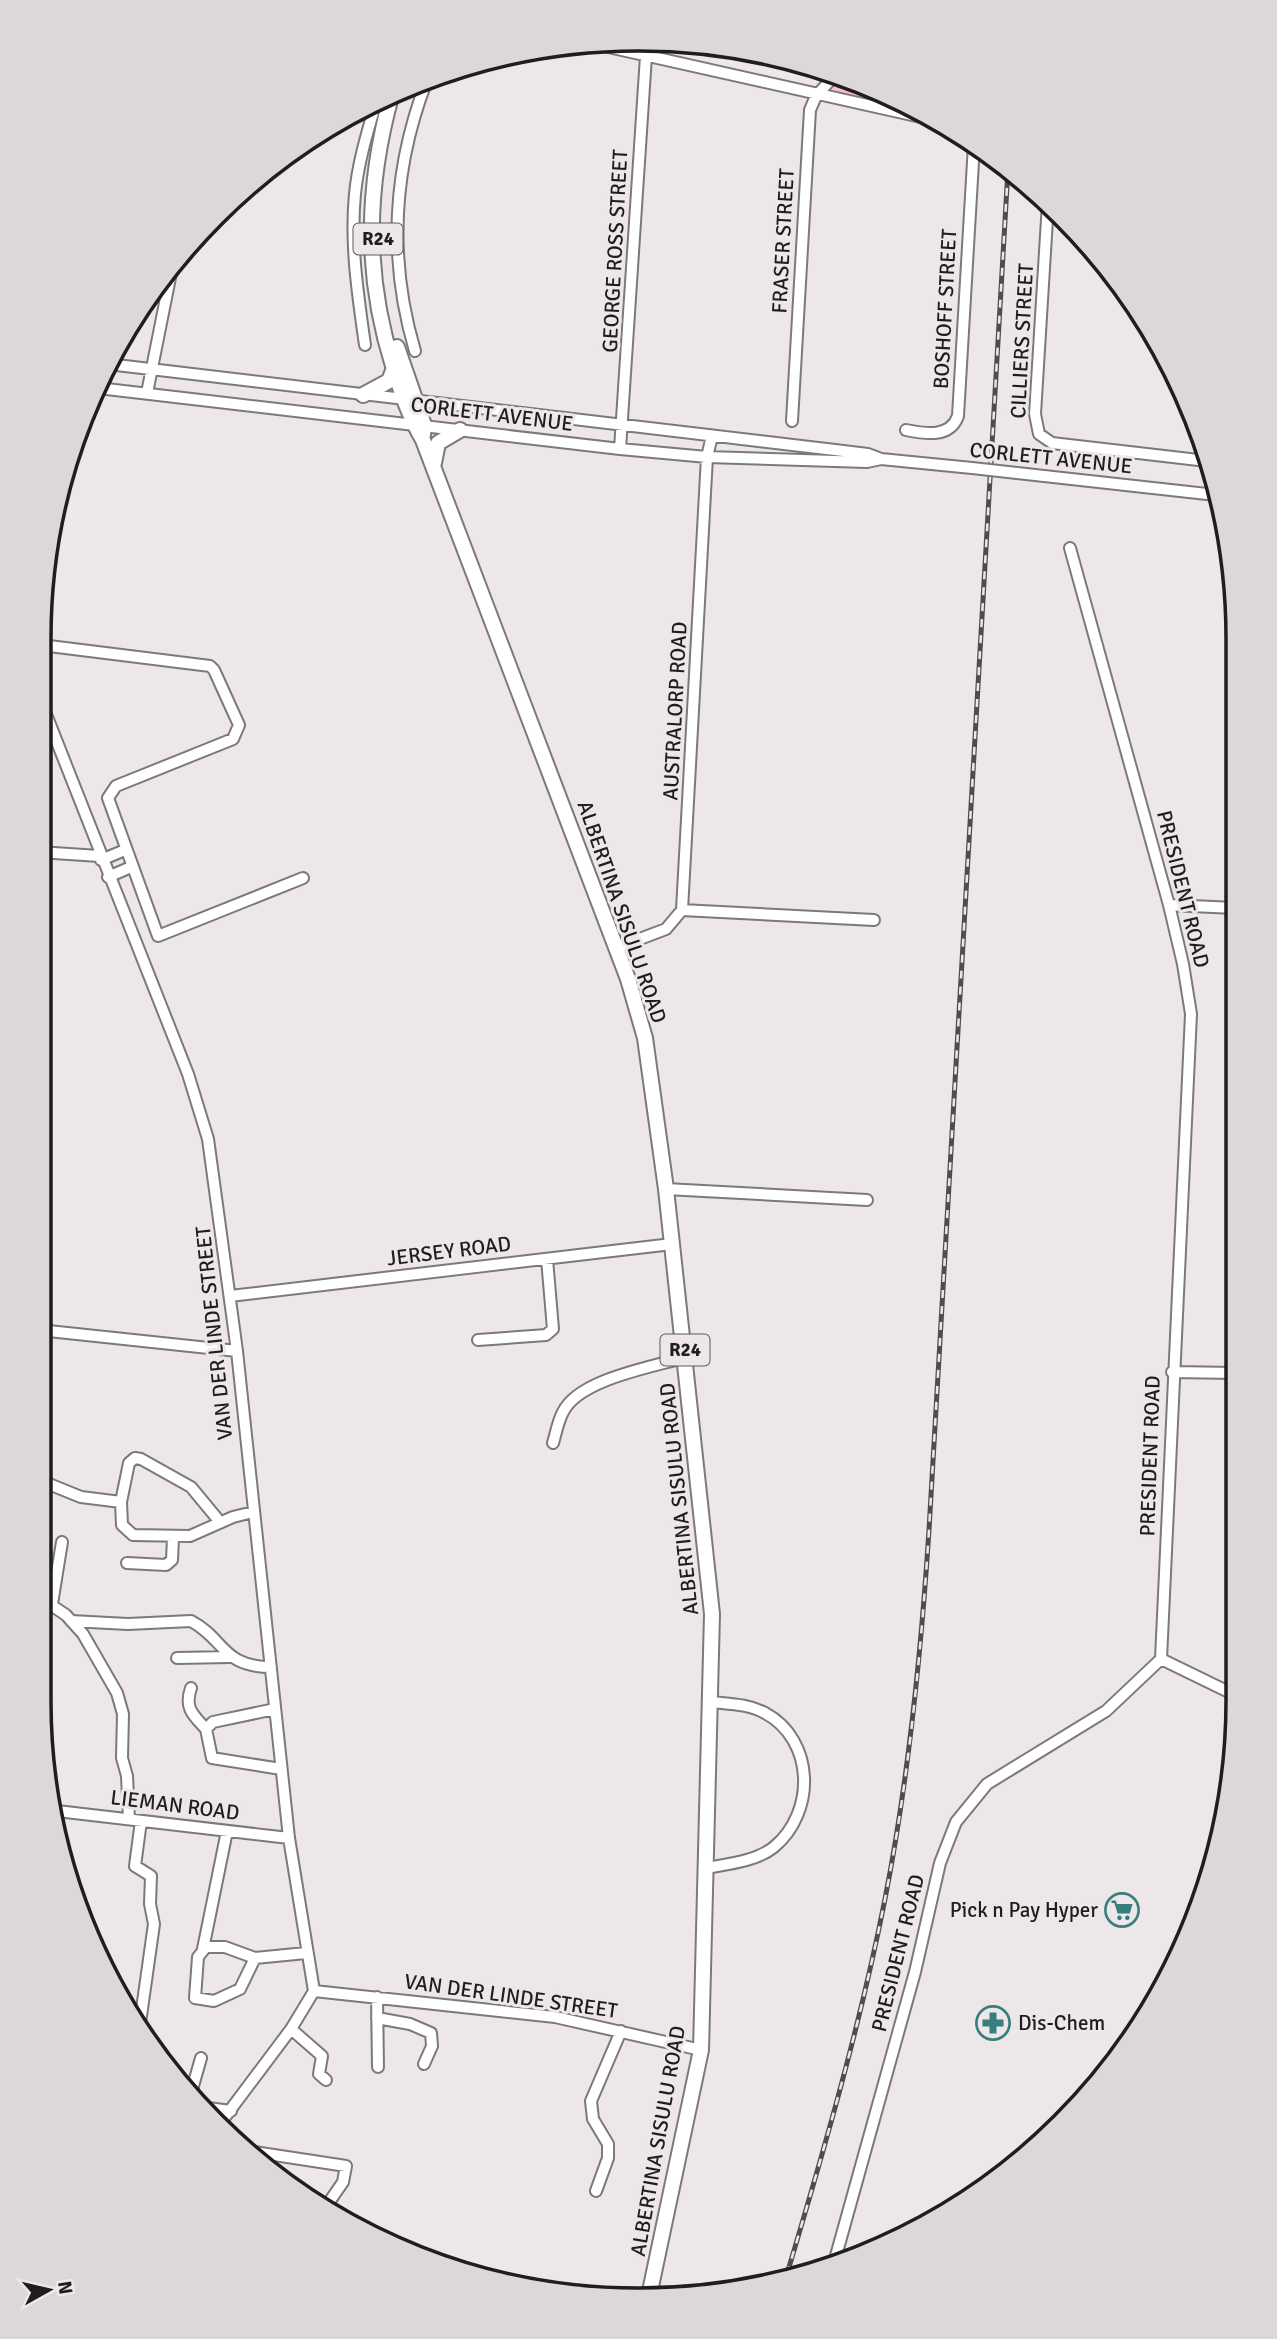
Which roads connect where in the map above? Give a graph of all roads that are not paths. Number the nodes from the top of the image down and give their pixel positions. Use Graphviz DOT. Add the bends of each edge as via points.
graph roads {
  1 [pos="629,51"];
  2 [pos="632,52"];
  3 [pos="646,56"];
  4 [pos="828,82"];
  5 [pos="423,92"];
  6 [pos="816,96"];
  7 [pos="400,102"];
  8 [pos="389,106"];
  9 [pos="373,114"];
  10 [pos="904,114"];
  11 [pos="973,156"];
  12 [pos="1047,217"];
  13 [pos="167,287"];
  14 [pos="365,345"];
  15 [pos="415,351"];
  16 [pos="118,365"];
  17 [pos="149,369"];
  18 [pos="394,369"];
  19 [pos="106,389"];
  20 [pos="147,393"];
  21 [pos="363,395"];
  22 [pos="410,399"];
  23 [pos="792,421"];
  24 [pos="624,425"];
  25 [pos="420,430"];
  26 [pos="460,430"];
  27 [pos="906,430"];
  28 [pos="712,436"];
  29 [pos="620,449"];
  30 [pos="707,457"];
  31 [pos="881,460"];
  32 [pos="1198,460"];
  33 [pos="435,469"];
  34 [pos="1208,494"];
  35 [pos="1070,548"];
  36 [pos="51,646"];
  37 [pos="51,741"];
  38 [pos="125,850"];
  39 [pos="51,853"];
  40 [pos="100,858"];
  41 [pos="131,867"];
  42 [pos="108,877"];
  43 [pos="303,878"];
  44 [pos="1169,905"];
  45 [pos="1226,908"];
  46 [pos="682,910"];
  47 [pos="874,920"];
  48 [pos="616,948"];
  49 [pos="666,1189"];
  50 [pos="867,1200"];
  51 [pos="672,1244"];
  52 [pos="547,1259"];
  53 [pos="230,1296"];
  54 [pos="51,1331"];
  55 [pos="478,1340"];
  56 [pos="237,1352"];
  57 [pos="685,1357"];
  58 [pos="1172,1371"];
  59 [pos="1226,1373"];
  60 [pos="553,1443"];
  61 [pos="51,1485"];
  62 [pos="121,1502"];
  63 [pos="253,1513"];
  64 [pos="220,1522"];
  65 [pos="173,1538"];
  66 [pos="62,1542"];
  67 [pos="127,1563"];
  68 [pos="52,1604"];
  69 [pos="71,1620"];
  70 [pos="230,1657"];
  71 [pos="177,1658"];
  72 [pos="1161,1659"];
  73 [pos="271,1667"];
  74 [pos="191,1688"];
  75 [pos="1226,1691"];
  76 [pos="712,1702"];
  77 [pos="275,1709"];
  78 [pos="206,1729"];
  79 [pos="281,1769"];
  80 [pos="61,1811"];
  81 [pos="129,1819"];
  82 [pos="141,1821"];
  83 [pos="227,1831"];
  84 [pos="289,1838"];
  85 [pos="707,1868"];
  86 [pos="203,1950"];
  87 [pos="306,1953"];
  88 [pos="255,1958"];
  89 [pos="314,1991"];
  90 [pos="377,1997"];
  91 [pos="141,2013"];
  92 [pos="377,2018"];
  93 [pos="290,2029"];
  94 [pos="621,2031"];
  95 [pos="701,2050"];
  96 [pos="201,2058"];
  97 [pos="424,2063"];
  98 [pos="378,2067"];
  99 [pos="326,2080"];
  100 [pos="194,2084"];
  101 [pos="217,2109"];
  102 [pos="231,2111"];
  103 [pos="225,2118"];
  104 [pos="265,2154"];
  105 [pos="596,2191"];
  106 [pos="330,2201"];
  107 [pos="837,2254"];
  108 [pos="651,2288"];
  1 -- 2 [label="street"];
  2 -- 3 [label="street"];
  3 -- 6 [label="street"];
  3 -- 24 [label="street, GEORGE ROSS STREET"];
  4 -- 6 [label="street, FRASER STREET"];
  5 -- 15 [label="street" via="408,141 397,205 401,288"];
  6 -- 10 [label="street"];
  6 -- 23 [label="street, FRASER STREET" via="808,119"];
  7 -- 22 [label="main road, ALBERTINA SISULU ROAD / R24" via="382,165 379,250 389,321"];
  8 -- 18 [label="main road, ALBERTINA SISULU ROAD / R24" via="370,223 376,301"];
  9 -- 14 [label="street" via="355,192 355,266"];
  11 -- 27 [label="street, BOSHOFF STREET" via="958,416 946,431"];
  12 -- 32 [label="street, CILLIERS STREET" via="1035,414 1039,434 1052,443"];
  13 -- 17 [label="street"];
  16 -- 17 [label="street, CORLETT AVENUE"];
  17 -- 20 [label="street"];
  17 -- 21 [label="street, CORLETT AVENUE"];
  18 -- 21 [label="main road" via="389,381"];
  18 -- 22 [label="main road, ALBERTINA SISULU ROAD / R24"];
  19 -- 20 [label="street, CORLETT AVENUE"];
  20 -- 25 [label="street, CORLETT AVENUE"];
  21 -- 22 [label="street, CORLETT AVENUE"];
  22 -- 24 [label="street, CORLETT AVENUE"];
  22 -- 25 [label="main road, ALBERTINA SISULU ROAD / R24"];
  24 -- 28 [label="street, CORLETT AVENUE"];
  24 -- 29 [label="street, GEORGE ROSS STREET"];
  25 -- 26 [label="street, CORLETT AVENUE"];
  25 -- 33 [label="main road, ALBERTINA SISULU ROAD / R24"];
  26 -- 29 [label="street, CORLETT AVENUE"];
  26 -- 33 [label="main road" via="438,443"];
  28 -- 30 [label="street, AUSTRALORP ROAD"];
  28 -- 31 [label="street, CORLETT AVENUE" via="868,454"];
  29 -- 30 [label="street, CORLETT AVENUE"];
  30 -- 31 [label="street, CORLETT AVENUE"];
  30 -- 46 [label="street, AUSTRALORP ROAD"];
  31 -- 34 [label="street, CORLETT AVENUE, bridge"];
  33 -- 48 [label="main road, ALBERTINA SISULU ROAD / R24"];
  35 -- 44 [label="street, PRESIDENT ROAD"];
  36 -- 38 [label="street" via="210,666 239,725 233,739 110,792 108,804"];
  37 -- 40 [label="street, VAN DER LINDE STREET"];
  38 -- 40 [label="street"];
  38 -- 41 [label="street"];
  39 -- 40 [label="street"];
  40 -- 42 [label="street, VAN DER LINDE STREET"];
  41 -- 42 [label="street"];
  41 -- 43 [label="street" via="158,936"];
  42 -- 53 [label="street, VAN DER LINDE STREET" via="202,1115 213,1160"];
  44 -- 45 [label="street"];
  44 -- 58 [label="street, PRESIDENT ROAD" via="1191,1014"];
  46 -- 47 [label="street"];
  46 -- 48 [label="street" via="666,929"];
  48 -- 49 [label="main road, ALBERTINA SISULU ROAD / R24" via="645,1038"];
  49 -- 50 [label="street"];
  49 -- 51 [label="main road, ALBERTINA SISULU ROAD / R24"];
  51 -- 52 [label="street, JERSEY ROAD"];
  51 -- 57 [label="main road, ALBERTINA SISULU ROAD / R24"];
  52 -- 53 [label="street, JERSEY ROAD"];
  52 -- 55 [label="street" via="553,1329 546,1335"];
  53 -- 56 [label="street, VAN DER LINDE STREET"];
  54 -- 56 [label="street"];
  56 -- 63 [label="street, VAN DER LINDE STREET"];
  57 -- 60 [label="street" via="609,1378 586,1390 564,1409"];
  57 -- 76 [label="main road, ALBERTINA SISULU ROAD / R24" via="712,1614"];
  58 -- 59 [label="street"];
  58 -- 72 [label="street, PRESIDENT ROAD"];
  61 -- 62 [label="street" via="81,1497"];
  62 -- 64 [label="street" via="126,1468 131,1460 141,1459 191,1487"];
  62 -- 65 [label="street" via="122,1525 130,1534"];
  63 -- 64 [label="street"];
  63 -- 73 [label="street, VAN DER LINDE STREET"];
  64 -- 65 [label="street" via="190,1536"];
  65 -- 67 [label="street" via="170,1563 161,1567"];
  66 -- 68 [label="street"];
  68 -- 69 [label="street"];
  69 -- 70 [label="street" via="128,1625 191,1621"];
  69 -- 81 [label="street" via="117,1693"];
  70 -- 71 [label="street"];
  70 -- 73 [label="street" via="255,1667"];
  72 -- 75 [label="street"];
  72 -- 107 [label="street, PRESIDENT ROAD" via="1106,1711 987,1784 956,1822 940,1863 915,1972"];
  73 -- 77 [label="street, VAN DER LINDE STREET"];
  74 -- 78 [label="street" via="188,1708"];
  76 -- 85 [label="main road, ALBERTINA SISULU ROAD / R24"];
  76 -- 85 [label="street" via="742,1704 766,1713 787,1732 799,1752 805,1795 798,1816 772,1849"];
  77 -- 78 [label="street" via="213,1722"];
  77 -- 79 [label="street, VAN DER LINDE STREET"];
  78 -- 79 [label="street" via="212,1758"];
  79 -- 84 [label="street, VAN DER LINDE STREET"];
  80 -- 81 [label="street, LIEMAN ROAD"];
  81 -- 82 [label="street, LIEMAN ROAD"];
  82 -- 83 [label="street, LIEMAN ROAD"];
  82 -- 91 [label="street" via="135,1866 151,1876 154,1924"];
  83 -- 84 [label="street, LIEMAN ROAD"];
  83 -- 86 [label="street"];
  84 -- 87 [label="street, VAN DER LINDE STREET"];
  85 -- 95 [label="main road, ALBERTINA SISULU ROAD / R24"];
  86 -- 88 [label="street" via="217,1945"];
  86 -- 88 [label="street" via="193,1989 195,1998 201,2000 214,2001 240,1989"];
  87 -- 88 [label="street"];
  87 -- 89 [label="street, VAN DER LINDE STREET"];
  89 -- 90 [label="street, VAN DER LINDE STREET"];
  89 -- 93 [label="street"];
  90 -- 92 [label="street"];
  90 -- 94 [label="street, VAN DER LINDE STREET" via="555,2017"];
  92 -- 97 [label="street" via="431,2033 432,2046"];
  92 -- 98 [label="street"];
  93 -- 99 [label="street" via="322,2056 319,2074"];
  93 -- 102 [label="street"];
  94 -- 95 [label="street, VAN DER LINDE STREET"];
  94 -- 105 [label="street" via="591,2101 593,2119 608,2144"];
  95 -- 108 [label="main road, ALBERTINA SISULU ROAD / R24"];
  96 -- 100 [label="street"];
  101 -- 102 [label="street"];
  102 -- 103 [label="street"];
  104 -- 106 [label="street" via="344,2165 343,2182"];
}
